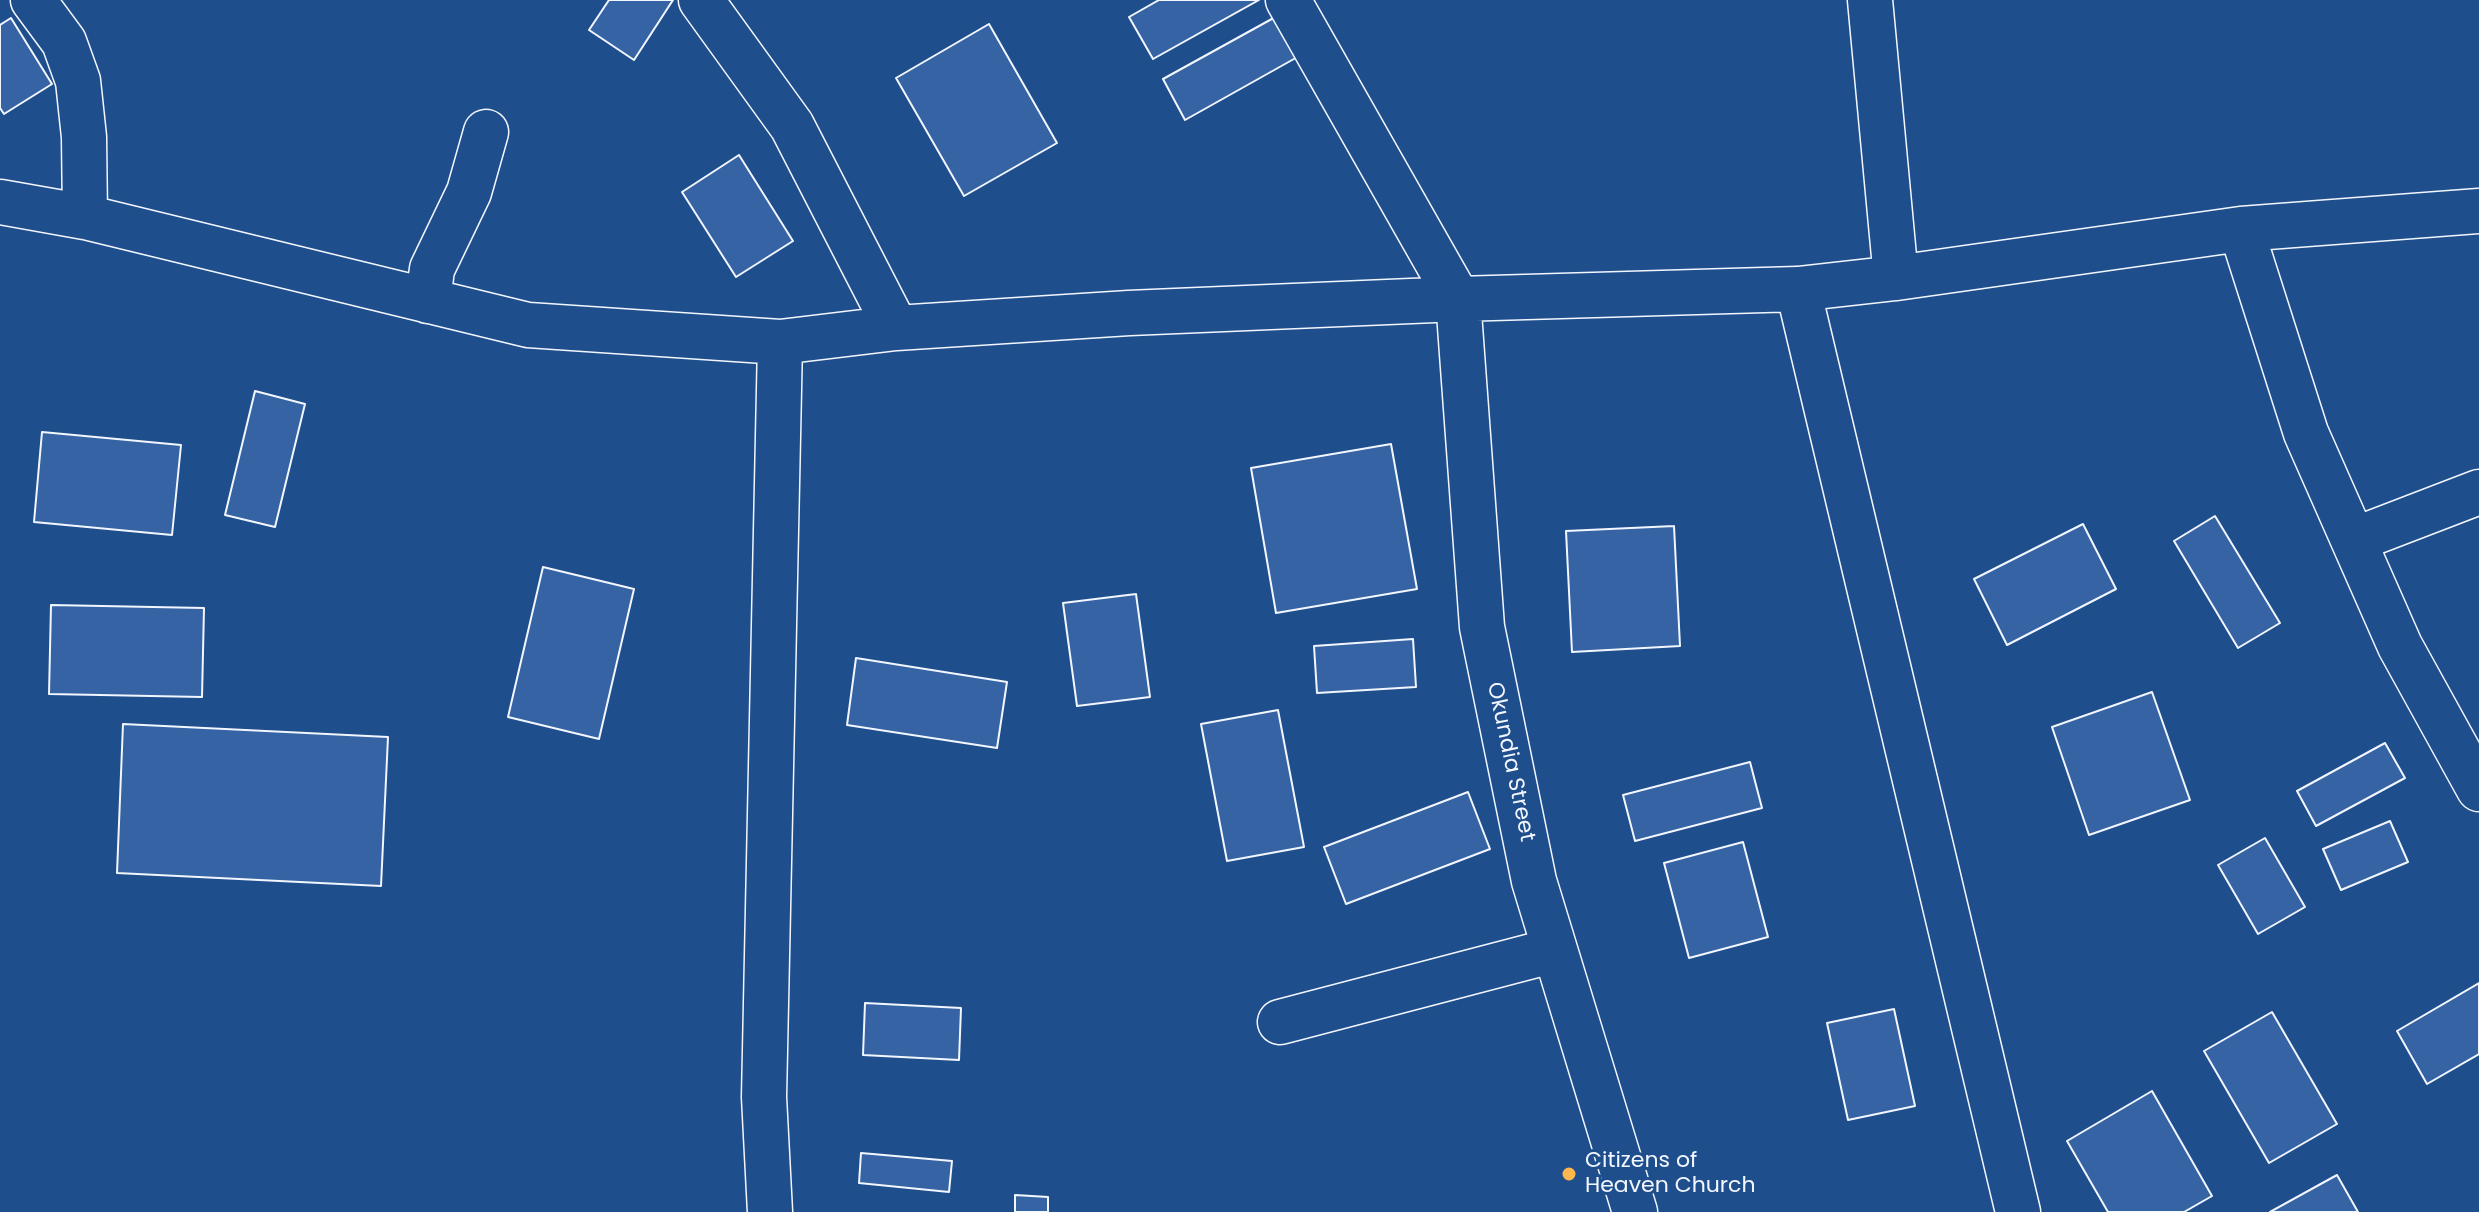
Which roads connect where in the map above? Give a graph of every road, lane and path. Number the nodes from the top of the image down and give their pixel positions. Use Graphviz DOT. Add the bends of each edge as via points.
graph roads {
  1 [pos="33,0"];
  2 [pos="701,0"];
  3 [pos="1288,0"];
  4 [pos="1870,0"];
  5 [pos="486,132"];
  6 [pos="0,202"];
  7 [pos="2479,211"];
  8 [pos="85,217"];
  9 [pos="2241,229"];
  10 [pos="1896,278"];
  11 [pos="1798,289"];
  12 [pos="1458,299"];
  13 [pos="428,301"];
  14 [pos="896,328"];
  15 [pos="780,342"];
  16 [pos="2479,492"];
  17 [pos="2354,540"];
  18 [pos="2479,789"];
  19 [pos="1555,950"];
  20 [pos="1280,1022"];
  21 [pos="770,1212"];
  22 [pos="1635,1212"];
  23 [pos="2018,1212"];
  1 -- 8 [label="street" via="64,42 78,81"];
  2 -- 14 [label="street" via="792,126"];
  3 -- 12 [label="street"];
  4 -- 10 [label="street"];
  5 -- 13 [label="street" via="469,192 432,269"];
  6 -- 8 [label="street"];
  7 -- 9 [label="street"];
  8 -- 13 [label="street"];
  9 -- 10 [label="street"];
  9 -- 17 [label="street" via="2306,433"];
  10 -- 11 [label="street"];
  11 -- 12 [label="street"];
  11 -- 23 [label="street"];
  12 -- 14 [label="street"];
  12 -- 19 [label="street, Okundia Street" via="1482,627 1534,881"];
  13 -- 15 [label="street" via="528,325"];
  14 -- 15 [label="street"];
  15 -- 21 [label="street" via="764,1097"];
  16 -- 17 [label="street"];
  17 -- 18 [label="street" via="2400,646"];
  19 -- 20 [label="street"];
  19 -- 22 [label="street, Okundia Street"];
}
